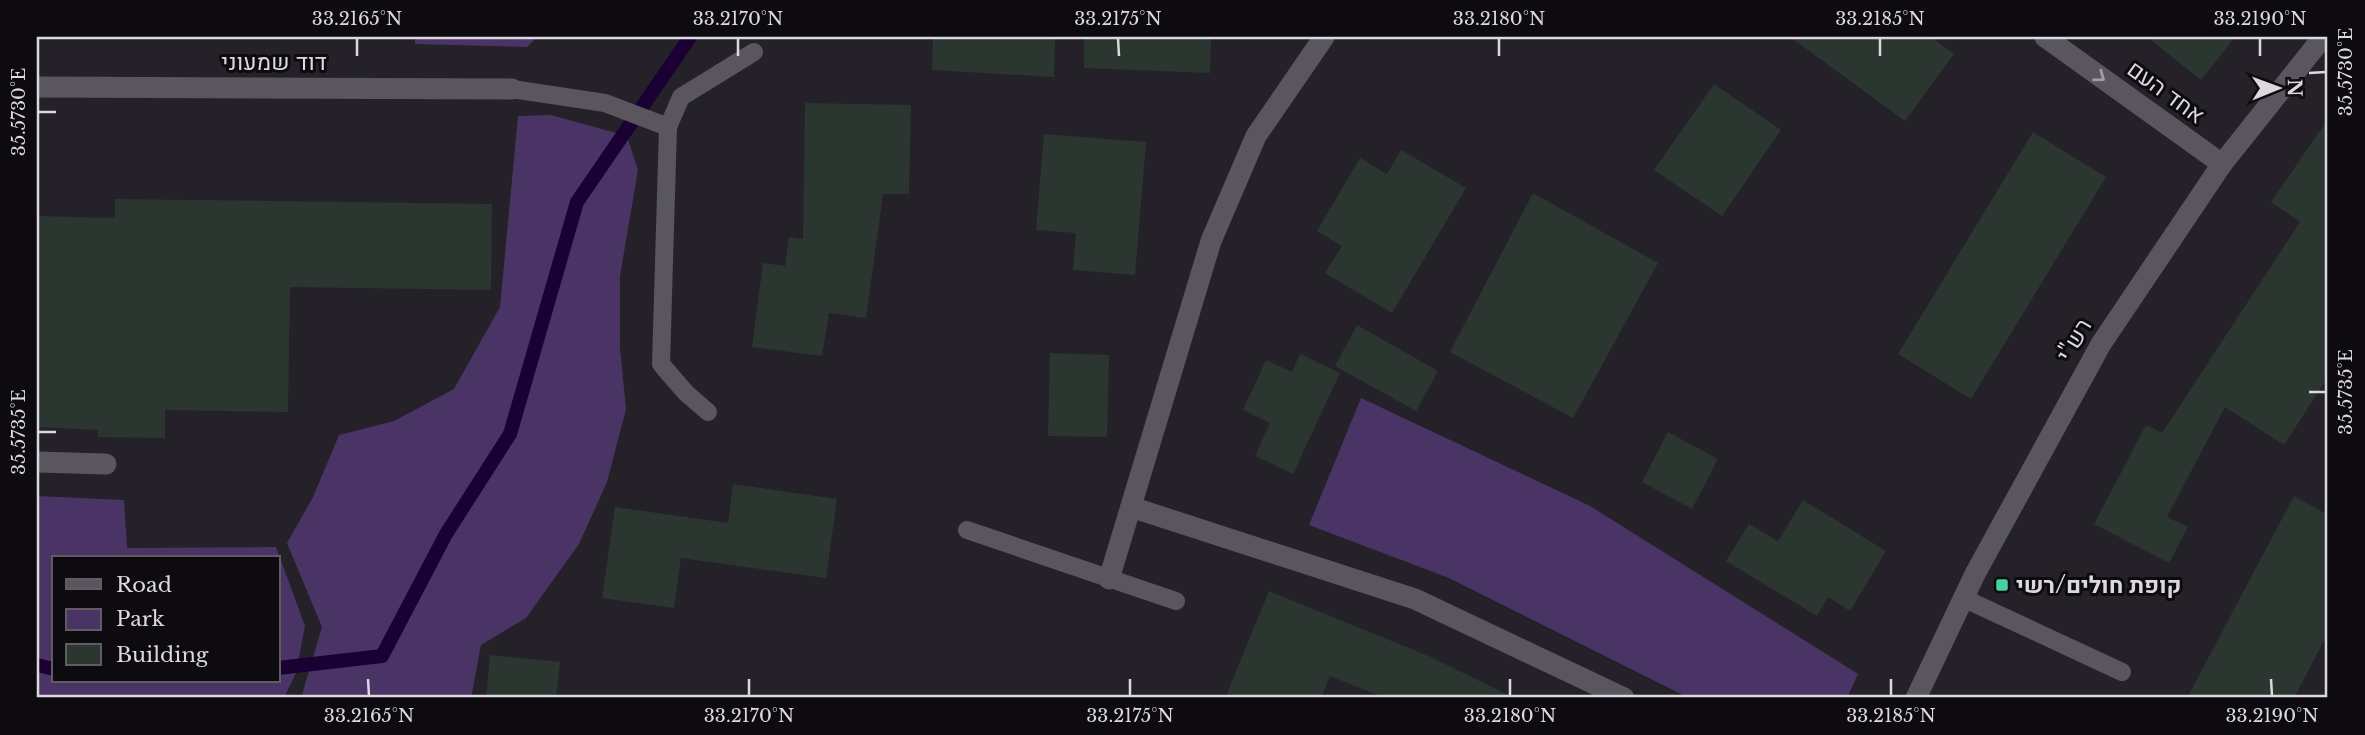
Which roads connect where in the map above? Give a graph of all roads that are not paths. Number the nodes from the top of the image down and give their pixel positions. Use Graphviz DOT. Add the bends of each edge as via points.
graph roads {
  1 [pos="1324,37"];
  2 [pos="2045,37"];
  3 [pos="2323,37"];
  4 [pos="754,52"];
  5 [pos="37,87"];
  6 [pos="512,89"];
  7 [pos="668,127"];
  8 [pos="2222,164"];
  9 [pos="708,412"];
  10 [pos="37,462"];
  11 [pos="107,464"];
  12 [pos="1131,507"];
  13 [pos="967,530"];
  14 [pos="1109,579"];
  15 [pos="1963,597"];
  16 [pos="1176,601"];
  17 [pos="2122,672"];
  18 [pos="1624,698"];
  19 [pos="1916,698"];
  1 -- 12 [label="street" via="1255,136 1211,242"];
  2 -- 8 [label="street, אחד העם, one-way"];
  3 -- 8 [label="street, רש\"י"];
  4 -- 7 [label="lane" via="681,97"];
  5 -- 6 [label="street, דוד שמעוני"];
  6 -- 7 [label="lane" via="605,103"];
  7 -- 9 [label="lane" via="661,364"];
  8 -- 15 [label="street, רש\"י" via="2101,344"];
  10 -- 11 [label="street"];
  12 -- 14 [label="street"];
  12 -- 18 [label="street" via="1415,599"];
  13 -- 14 [label="lane"];
  14 -- 16 [label="lane"];
  15 -- 17 [label="lane"];
  15 -- 19 [label="street, רש\"י"];
}
